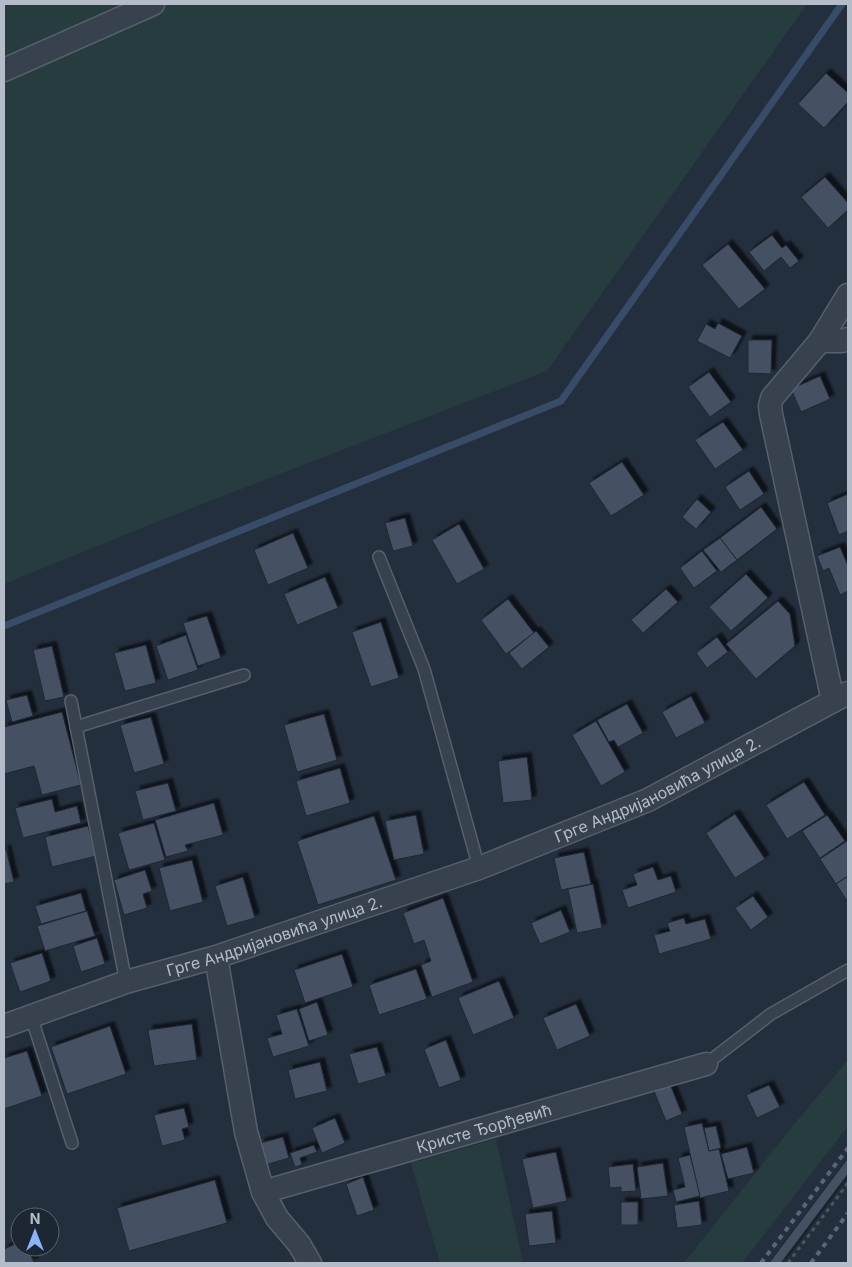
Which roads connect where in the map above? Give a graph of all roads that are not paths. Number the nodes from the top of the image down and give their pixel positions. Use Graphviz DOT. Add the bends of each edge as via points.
graph roads {
  1 [pos="153,4"];
  2 [pos="4,70"];
  3 [pos="848,296"];
  4 [pos="848,339"];
  5 [pos="820,341"];
  6 [pos="379,557"];
  7 [pos="244,675"];
  8 [pos="841,697"];
  9 [pos="71,701"];
  10 [pos="76,728"];
  11 [pos="479,868"];
  12 [pos="216,957"];
  13 [pos="848,970"];
  14 [pos="126,982"];
  15 [pos="31,1016"];
  16 [pos="4,1026"];
  17 [pos="706,1064"];
  18 [pos="72,1143"];
  19 [pos="263,1192"];
  20 [pos="310,1263"];
  1 -- 2 [label="street"];
  3 -- 5 [label="street, Грге Андријановића улица 2."];
  4 -- 5 [label="street"];
  5 -- 8 [label="street, Грге Андријановића улица 2." via="772,398 770,406"];
  6 -- 11 [label="lane" via="424,669"];
  7 -- 10 [label="lane"];
  8 -- 11 [label="street, Грге Андријановића улица 2." via="648,800"];
  9 -- 10 [label="lane"];
  10 -- 14 [label="lane"];
  11 -- 12 [label="street, Грге Андријановића улица 2."];
  12 -- 14 [label="street, Грге Андријановића улица 2."];
  12 -- 19 [label="street" via="246,1132"];
  13 -- 17 [label="lane" via="771,1014"];
  14 -- 15 [label="street, Грге Андријановића улица 2."];
  15 -- 16 [label="street, Грге Андријановића улица 2."];
  15 -- 18 [label="lane"];
  17 -- 19 [label="street, Кристе Ђорђевић"];
  19 -- 20 [label="street" via="277,1218"];
}
